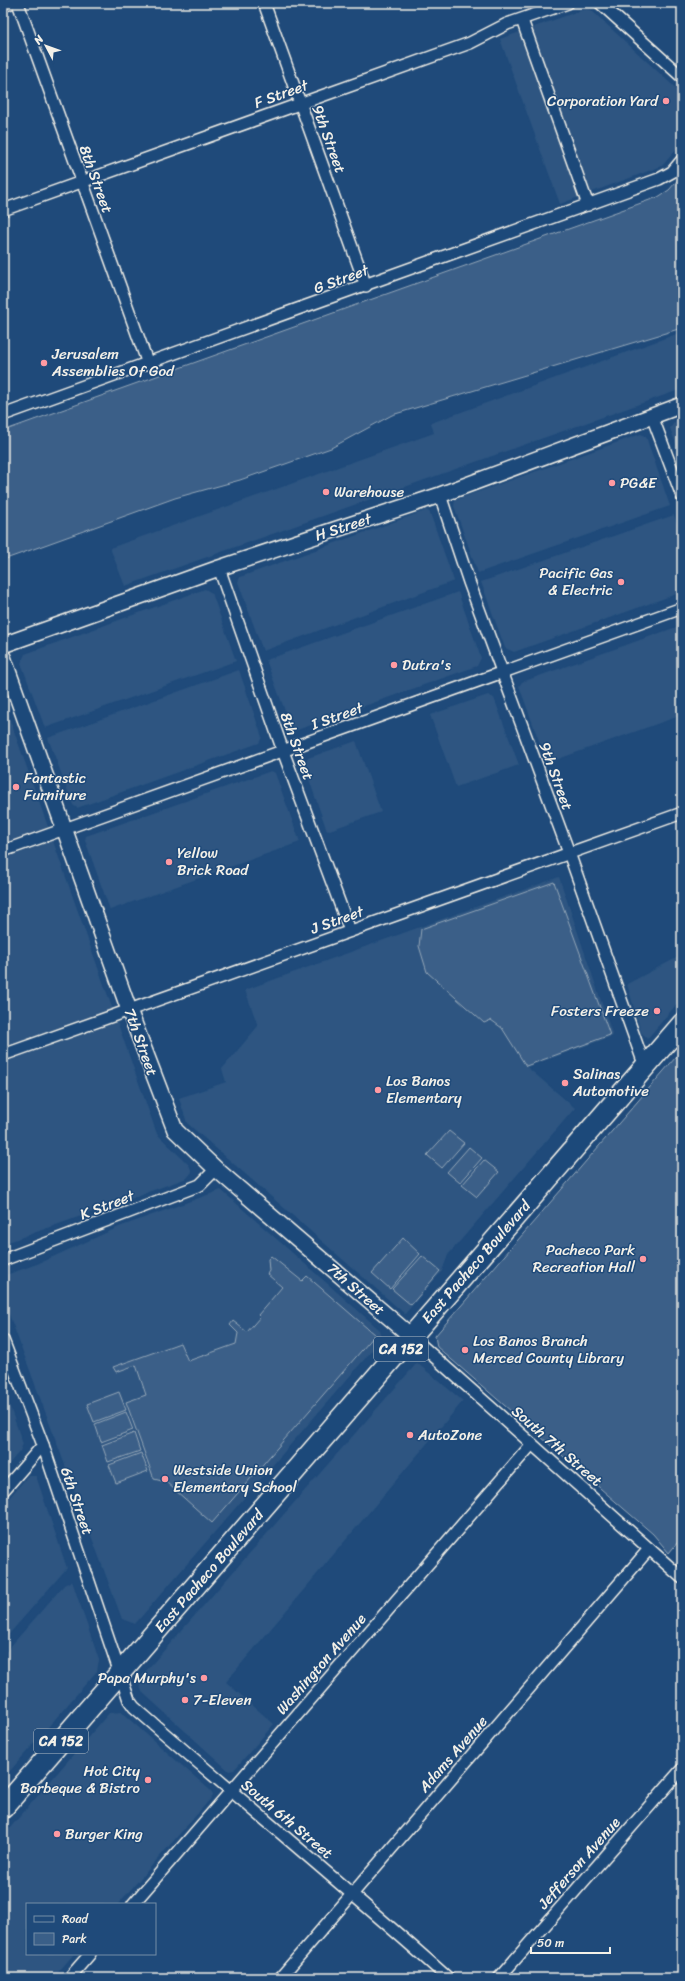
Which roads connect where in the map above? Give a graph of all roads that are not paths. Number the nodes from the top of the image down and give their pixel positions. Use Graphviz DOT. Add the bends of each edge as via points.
graph roads {
  1 [pos="11,3"];
  2 [pos="18,3"];
  3 [pos="264,3"];
  4 [pos="568,3"];
  5 [pos="600,3"];
  6 [pos="3,6"];
  7 [pos="522,20"];
  8 [pos="682,77"];
  9 [pos="300,103"];
  10 [pos="682,160"];
  11 [pos="81,182"];
  12 [pos="588,206"];
  13 [pos="3,210"];
  14 [pos="366,286"];
  15 [pos="148,364"];
  16 [pos="682,405"];
  17 [pos="3,416"];
  18 [pos="652,416"];
  19 [pos="440,495"];
  20 [pos="682,496"];
  21 [pos="219,568"];
  22 [pos="682,608"];
  23 [pos="3,645"];
  24 [pos="3,657"];
  25 [pos="502,672"];
  26 [pos="283,752"];
  27 [pos="682,813"];
  28 [pos="65,830"];
  29 [pos="3,851"];
  30 [pos="569,853"];
  31 [pos="350,931"];
  32 [pos="129,1010"];
  33 [pos="681,1027"];
  34 [pos="3,1055"];
  35 [pos="645,1067"];
  36 [pos="216,1168"];
  37 [pos="3,1260"];
  38 [pos="412,1337"];
  39 [pos="3,1340"];
  40 [pos="532,1444"];
  41 [pos="43,1445"];
  42 [pos="3,1491"];
  43 [pos="649,1548"];
  44 [pos="682,1578"];
  45 [pos="120,1674"];
  46 [pos="682,1769"];
  47 [pos="230,1791"];
  48 [pos="3,1808"];
  49 [pos="353,1893"];
  50 [pos="134,1903"];
  51 [pos="89,1955"];
  52 [pos="69,1978"];
  53 [pos="280,1978"];
  54 [pos="448,1978"];
  55 [pos="499,1978"];
  1 -- 6 [label="street"];
  2 -- 11 [label="street, 8th Street"];
  3 -- 9 [label="street, 9th Street"];
  4 -- 7 [label="street, F Street"];
  5 -- 8 [label="street"];
  7 -- 9 [label="street, F Street" via="507,24 470,43"];
  7 -- 12 [label="street"];
  9 -- 11 [label="street, F Street"];
  9 -- 14 [label="street, 9th Street"];
  10 -- 12 [label="street, G Street" via="672,172 659,179"];
  11 -- 13 [label="street, F Street"];
  11 -- 15 [label="street, 8th Street"];
  12 -- 14 [label="street, G Street"];
  14 -- 15 [label="street, G Street"];
  15 -- 17 [label="street, G Street"];
  16 -- 18 [label="street, H Street"];
  18 -- 19 [label="street, H Street"];
  18 -- 20 [label="street"];
  19 -- 21 [label="street, H Street"];
  19 -- 25 [label="street, 9th Street"];
  21 -- 23 [label="street, H Street"];
  21 -- 26 [label="street, 8th Street"];
  22 -- 25 [label="street, I Street"];
  24 -- 28 [label="street, 7th Street"];
  25 -- 26 [label="street, I Street"];
  25 -- 30 [label="street, 9th Street"];
  26 -- 28 [label="street, I Street"];
  26 -- 31 [label="street, 8th Street"];
  27 -- 30 [label="street, J Street"];
  28 -- 29 [label="street, I Street"];
  28 -- 32 [label="street, 7th Street"];
  30 -- 31 [label="street, J Street"];
  30 -- 35 [label="street, 9th Street"];
  31 -- 32 [label="street, J Street"];
  32 -- 34 [label="street, J Street"];
  32 -- 36 [label="street, 7th Street" via="175,1130"];
  33 -- 35 [label="highway, East Pacheco Boulevard / CA 152"];
  35 -- 38 [label="highway, East Pacheco Boulevard / CA 152"];
  36 -- 37 [label="street, K Street" via="200,1185"];
  36 -- 38 [label="street, 7th Street"];
  38 -- 40 [label="street, South 7th Street"];
  38 -- 45 [label="highway, East Pacheco Boulevard / CA 152"];
  39 -- 41 [label="street, 6th Street"];
  40 -- 43 [label="street, South 7th Street"];
  40 -- 47 [label="street, Washington Avenue"];
  41 -- 42 [label="street"];
  41 -- 45 [label="street, 6th Street"];
  43 -- 44 [label="street, South 7th Street"];
  43 -- 49 [label="street, Adams Avenue"];
  45 -- 47 [label="street, South 6th Street" via="134,1707"];
  45 -- 48 [label="highway, East Pacheco Boulevard / CA 152"];
  46 -- 55 [label="street, Jefferson Avenue"];
  47 -- 49 [label="street, South 6th Street"];
  47 -- 50 [label="street, Washington Avenue"];
  49 -- 53 [label="street, Adams Avenue"];
  49 -- 54 [label="street, South 6th Street"];
  51 -- 52 [label="street"];
}
